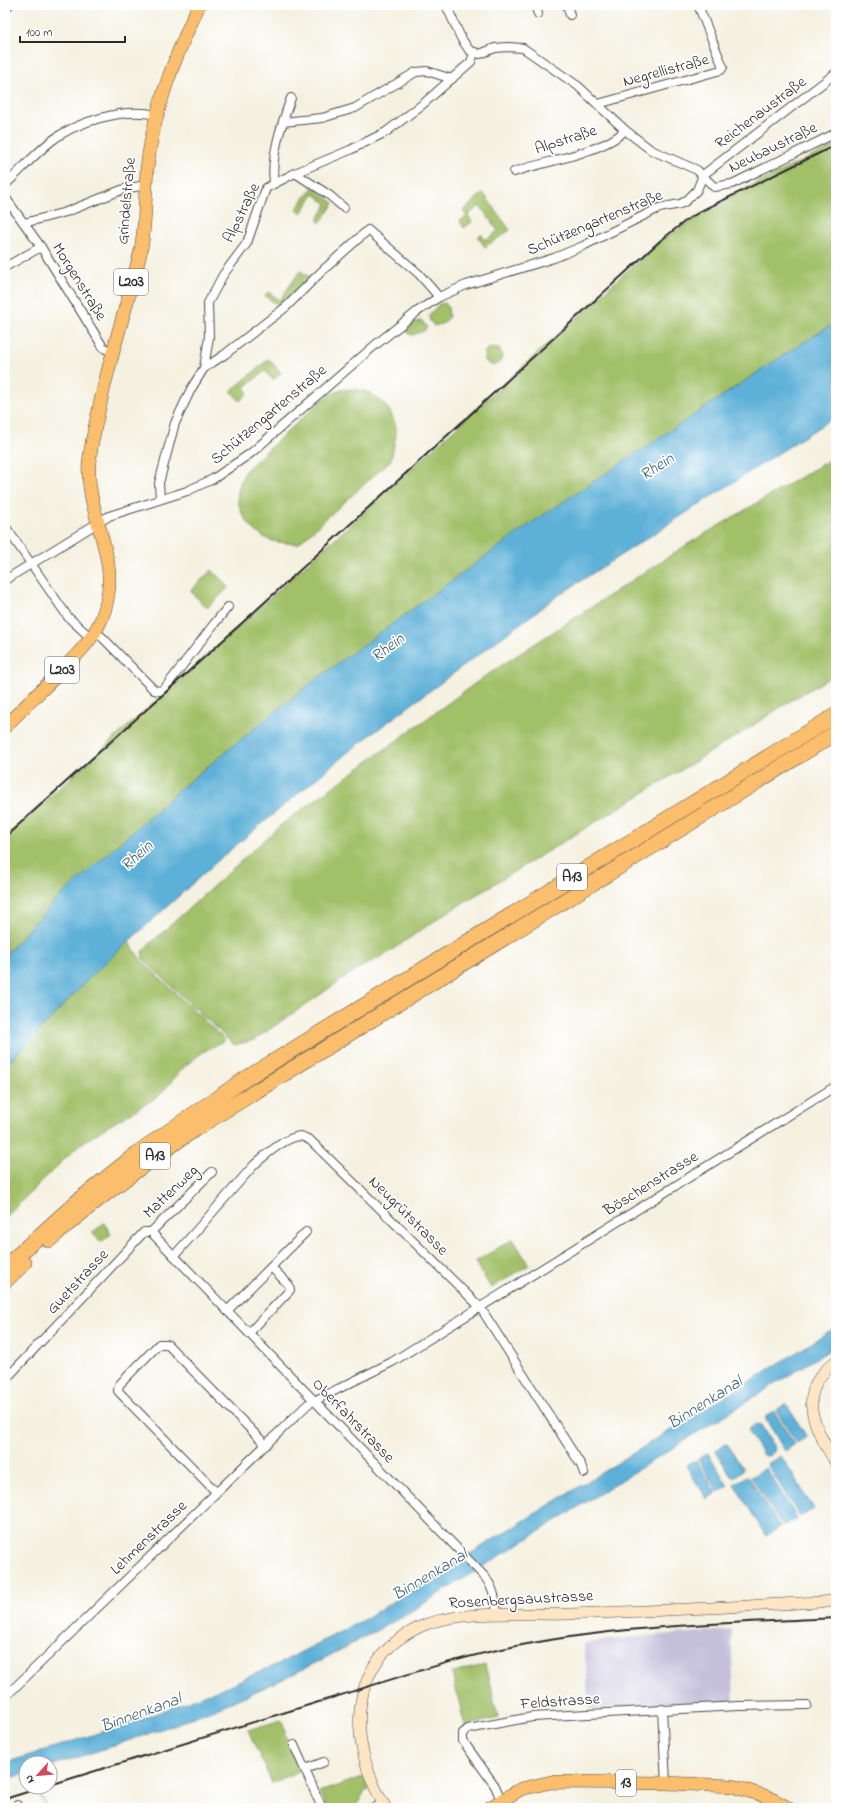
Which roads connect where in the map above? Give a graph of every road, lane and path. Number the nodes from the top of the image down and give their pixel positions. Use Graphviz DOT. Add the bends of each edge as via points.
graph roads {
  1 [pos="9,5"];
  2 [pos="199,5"];
  3 [pos="446,5"];
  4 [pos="535,5"];
  5 [pos="567,5"];
  6 [pos="698,5"];
  7 [pos="5,8"];
  8 [pos="538,14"];
  9 [pos="570,16"];
  10 [pos="474,53"];
  11 [pos="836,73"];
  12 [pos="452,79"];
  13 [pos="291,98"];
  14 [pos="598,104"];
  15 [pos="156,114"];
  16 [pos="283,122"];
  17 [pos="625,130"];
  18 [pos="836,133"];
  19 [pos="514,172"];
  20 [pos="295,173"];
  21 [pos="703,175"];
  22 [pos="274,183"];
  23 [pos="5,185"];
  24 [pos="146,185"];
  25 [pos="5,196"];
  26 [pos="344,208"];
  27 [pos="24,223"];
  28 [pos="41,247"];
  29 [pos="5,267"];
  30 [pos="439,297"];
  31 [pos="112,353"];
  32 [pos="204,368"];
  33 [pos="160,499"];
  34 [pos="98,522"];
  35 [pos="5,526"];
  36 [pos="31,564"];
  37 [pos="5,580"];
  38 [pos="228,607"];
  39 [pos="93,635"];
  40 [pos="836,715"];
  41 [pos="5,727"];
  42 [pos="836,733"];
  43 [pos="836,1086"];
  44 [pos="212,1172"];
  45 [pos="151,1232"];
  46 [pos="306,1232"];
  47 [pos="174,1256"];
  48 [pos="5,1267"];
  49 [pos="271,1267"];
  50 [pos="5,1281"];
  51 [pos="480,1307"];
  52 [pos="227,1311"];
  53 [pos="249,1333"];
  54 [pos="836,1361"];
  55 [pos="5,1380"];
  56 [pos="315,1402"];
  57 [pos="266,1445"];
  58 [pos="836,1463"];
  59 [pos="584,1473"];
  60 [pos="216,1492"];
  61 [pos="836,1601"];
  62 [pos="497,1615"];
  63 [pos="5,1697"];
  64 [pos="807,1704"];
  65 [pos="662,1709"];
  66 [pos="294,1745"];
  67 [pos="324,1762"];
  68 [pos="305,1769"];
  69 [pos="666,1783"];
  70 [pos="501,1800"];
  71 [pos="381,1806"];
  72 [pos="322,1808"];
  73 [pos="489,1808"];
  74 [pos="788,1808"];
  1 -- 7 [label="street"];
  2 -- 15 [label="main road, Grindelstraße / L203" via="179,49"];
  3 -- 10 [label="street" via="466,46"];
  4 -- 8 [label="street"];
  5 -- 9 [label="street"];
  6 -- 14 [label="street, Negrellistraße" via="723,67 721,70"];
  10 -- 12 [label="street, Alpstraße" via="471,62"];
  10 -- 14 [label="street" via="480,54 495,48 523,48 578,86"];
  11 -- 21 [label="street, Reichenaustraße"];
  12 -- 16 [label="street" via="427,71 416,72 355,108 322,118"];
  12 -- 20 [label="street, Alpstraße" via="386,132 334,158"];
  13 -- 16 [label="street"];
  14 -- 17 [label="street"];
  15 -- 23 [label="street" via="127,112 86,123 50,142"];
  15 -- 24 [label="main road, Grindelstraße / L203"];
  16 -- 22 [label="street" via="272,168"];
  17 -- 19 [label="street, Alpstraße" via="598,146"];
  17 -- 21 [label="street" via="651,150"];
  18 -- 21 [label="street, Neubaustraße" via="732,184 714,187"];
  20 -- 22 [label="street, Alpstraße"];
  20 -- 26 [label="street"];
  21 -- 30 [label="street, Schützengartenstraße" via="697,190 680,204 659,208 554,258 466,285"];
  22 -- 32 [label="street, Alpstraße" via="266,188 247,243 223,275 208,303 209,338"];
  24 -- 27 [label="street" via="124,189 66,212"];
  24 -- 31 [label="main road, Grindelstraße / L203" via="140,252"];
  25 -- 27 [label="street, Morgenstraße"];
  27 -- 28 [label="street, Morgenstraße"];
  28 -- 29 [label="street"];
  28 -- 31 [label="street, Morgenstraße" via="103,347"];
  30 -- 32 [label="street, Alpstraße" via="419,274 368,230 286,307"];
  30 -- 33 [label="street, Schützengartenstraße" via="374,346 240,462 213,479"];
  31 -- 34 [label="main road, Grindelstraße / L203" via="89,462 90,487"];
  32 -- 33 [label="street, Alpstraße" via="175,422 159,482"];
  33 -- 34 [label="street, Schützengartenstraße" via="120,511"];
  34 -- 36 [label="street, Schützengartenstraße"];
  34 -- 39 [label="main road, L203" via="108,557 110,578 107,604"];
  35 -- 36 [label="street"];
  36 -- 37 [label="street, Schützengartenstraße"];
  36 -- 39 [label="street" via="70,620"];
  38 -- 39 [label="street" via="160,691 154,690 101,636"];
  39 -- 41 [label="main road, L203"];
  40 -- 48 [label="highway, A13" via="233,1087 140,1151 79,1200"];
  42 -- 50 [label="highway, A13" via="198,1127 148,1160 87,1208"];
  43 -- 51 [label="street, Böschenstrasse"];
  44 -- 45 [label="street, Mattenweg"];
  45 -- 47 [label="street"];
  45 -- 55 [label="street, Guetstrasse" via="144,1232 141,1235"];
  46 -- 49 [label="street"];
  47 -- 51 [label="street, Neugrütstrasse" via="254,1165 293,1137 302,1136 310,1140"];
  47 -- 52 [label="street, Oberfahrstrasse"];
  49 -- 52 [label="street"];
  49 -- 53 [label="street" via="289,1285 290,1290"];
  51 -- 56 [label="street, Böschenstrasse" via="392,1362"];
  51 -- 59 [label="street, Neugrütstrasse"];
  52 -- 53 [label="street, Oberfahrstrasse"];
  53 -- 56 [label="street, Oberfahrstrasse"];
  54 -- 58 [label="street" via="819,1378 811,1399 811,1414"];
  56 -- 57 [label="street, Lehmenstrasse" via="308,1404"];
  56 -- 62 [label="street, Oberfahrstrasse" via="485,1577 493,1589"];
  57 -- 60 [label="street, Lehmenstrasse"];
  57 -- 60 [label="street" via="167,1344 159,1344 119,1385 118,1391"];
  60 -- 63 [label="street, Lehmenstrasse"];
  61 -- 62 [label="street, Rosenbergsaustrasse"];
  62 -- 71 [label="street, Rosenbergsaustrasse" via="457,1617 427,1624 397,1641 373,1669 361,1700 358,1730"];
  64 -- 65 [label="street, Feldstrasse"];
  65 -- 69 [label="street"];
  65 -- 70 [label="street, Feldstrasse" via="523,1718 473,1727 463,1733 463,1741 495,1786"];
  66 -- 68 [label="street"];
  67 -- 68 [label="street"];
  68 -- 72 [label="street"];
  69 -- 70 [label="main road, 13" via="551,1782 521,1789"];
  69 -- 74 [label="main road, 13" via="732,1786 768,1797"];
  70 -- 73 [label="main road, 13"];
}
